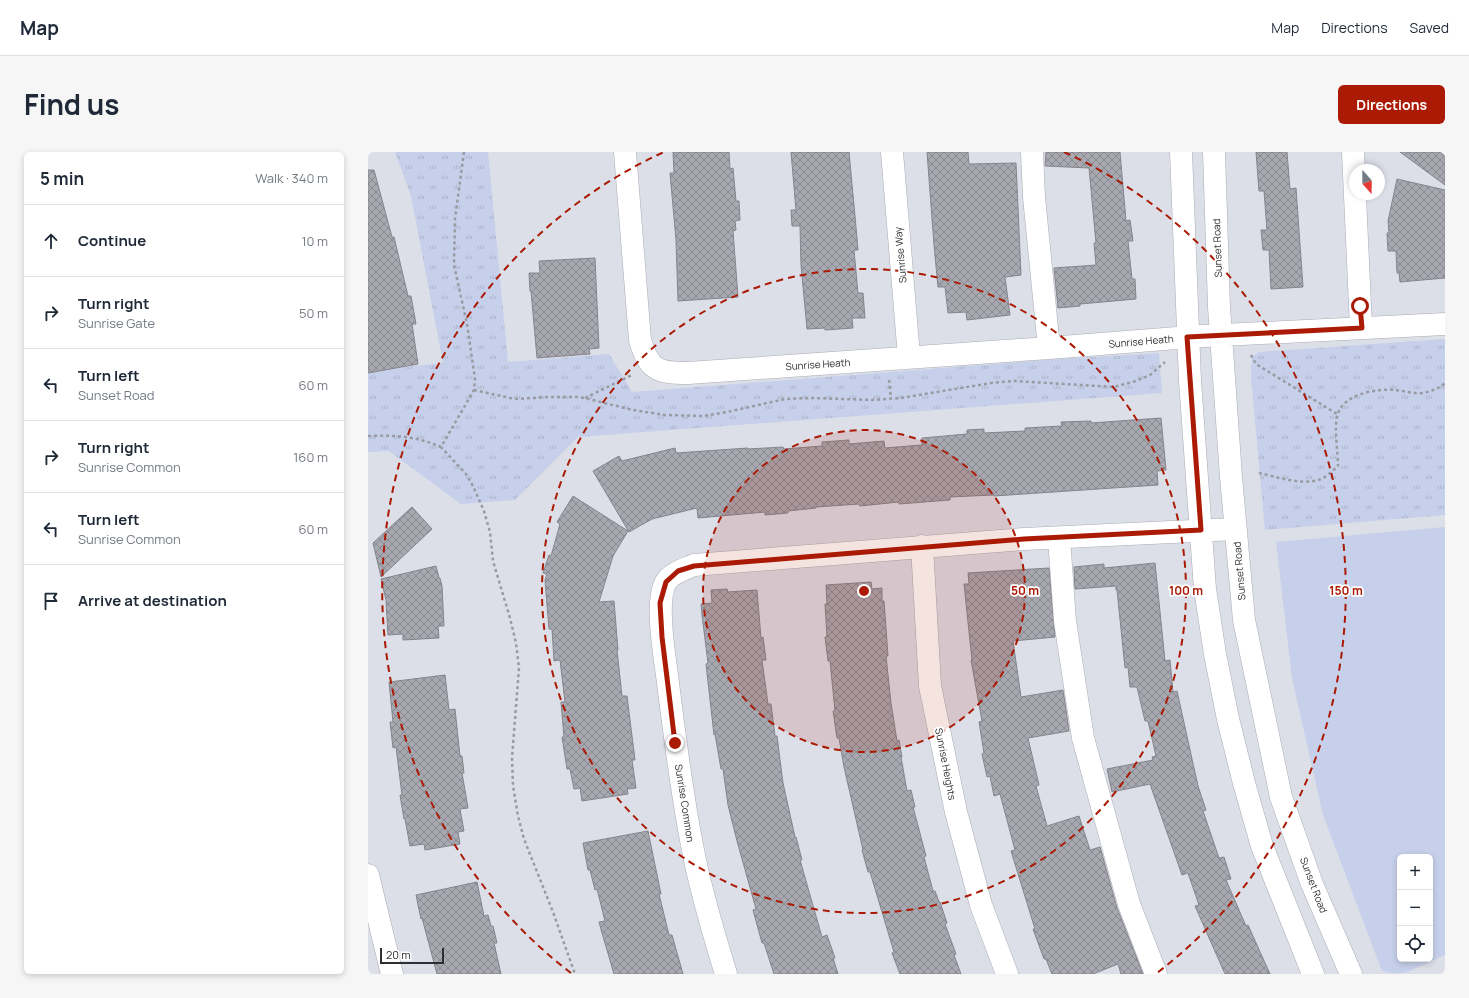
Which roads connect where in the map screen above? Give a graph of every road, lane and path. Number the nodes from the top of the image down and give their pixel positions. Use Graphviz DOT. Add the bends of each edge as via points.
graph roads {
  1 [pos="464,152"];
  2 [pos="625,152"];
  3 [pos="892,152"];
  4 [pos="1032,152"];
  5 [pos="1181,152"];
  6 [pos="1214,152"];
  7 [pos="1353,152"];
  8 [pos="1445,324"];
  9 [pos="1362,328"];
  10 [pos="1204,336"];
  11 [pos="1049,348"];
  12 [pos="1249,353"];
  13 [pos="909,357"];
  14 [pos="1167,360"];
  15 [pos="652,365"];
  16 [pos="888,376"];
  17 [pos="1445,383"];
  18 [pos="474,390"];
  19 [pos="585,398"];
  20 [pos="891,399"];
  21 [pos="1337,414"];
  22 [pos="368,436"];
  23 [pos="441,447"];
  24 [pos="1259,473"];
  25 [pos="1235,529"];
  26 [pos="1201,530"];
  27 [pos="1059,538"];
  28 [pos="922,546"];
  29 [pos="368,875"];
  30 [pos="392,974"];
  31 [pos="575,974"];
  32 [pos="726,974"];
  33 [pos="1007,974"];
  34 [pos="1156,974"];
  35 [pos="1313,974"];
  36 [pos="1351,974"];
  1 -- 18 [label="path" via="455,219 454,265 467,324 475,379"];
  2 -- 15 [label="street" via="640,340 645,356"];
  3 -- 13 [label="street, Sunrise Way"];
  4 -- 11 [label="street"];
  5 -- 10 [label="street, Sunset Road"];
  6 -- 10 [label="street, Sunset Road" via="1219,292"];
  7 -- 9 [label="street"];
  8 -- 9 [label="street, Sunrise Heath"];
  9 -- 10 [label="street, Sunrise Heath"];
  10 -- 11 [label="street, Sunrise Heath"];
  10 -- 25 [label="street, Sunset Road" via="1231,477"];
  10 -- 26 [label="street, Sunset Road"];
  11 -- 13 [label="street, Sunrise Heath"];
  12 -- 21 [label="path" via="1256,364"];
  13 -- 15 [label="street, Sunrise Heath" via="688,373 662,371"];
  14 -- 20 [label="path" via="1150,375 1114,387 1015,381"];
  15 -- 19 [label="path"];
  16 -- 20 [label="path"];
  17 -- 21 [label="path" via="1438,389 1422,393 1395,390 1368,392 1348,400"];
  18 -- 19 [label="path" via="515,399"];
  18 -- 23 [label="path"];
  19 -- 20 [label="path" via="634,410 703,416 785,399"];
  21 -- 24 [label="path" via="1338,466 1327,476 1318,480 1302,481"];
  22 -- 23 [label="path" via="412,438"];
  23 -- 31 [label="path" via="466,474 473,486 490,532 493,561 510,618 519,668 512,758 518,816 524,839"];
  25 -- 26 [label="street, Sunrise Common"];
  25 -- 36 [label="street, Sunset Road" via="1244,620 1282,797 1312,884"];
  26 -- 27 [label="street, Sunrise Common"];
  26 -- 35 [label="street, Sunset Road" via="1205,589 1215,654 1244,783 1262,846"];
  27 -- 28 [label="street, Sunrise Common"];
  27 -- 34 [label="street" via="1065,621 1083,738 1129,904"];
  28 -- 32 [label="street, Sunrise Common" via="694,566 678,571 666,582 660,603 675,743 692,846 711,928"];
  28 -- 33 [label="street, Sunrise Heights" via="930,686 956,812 981,905"];
  29 -- 30 [label="street"];
}
